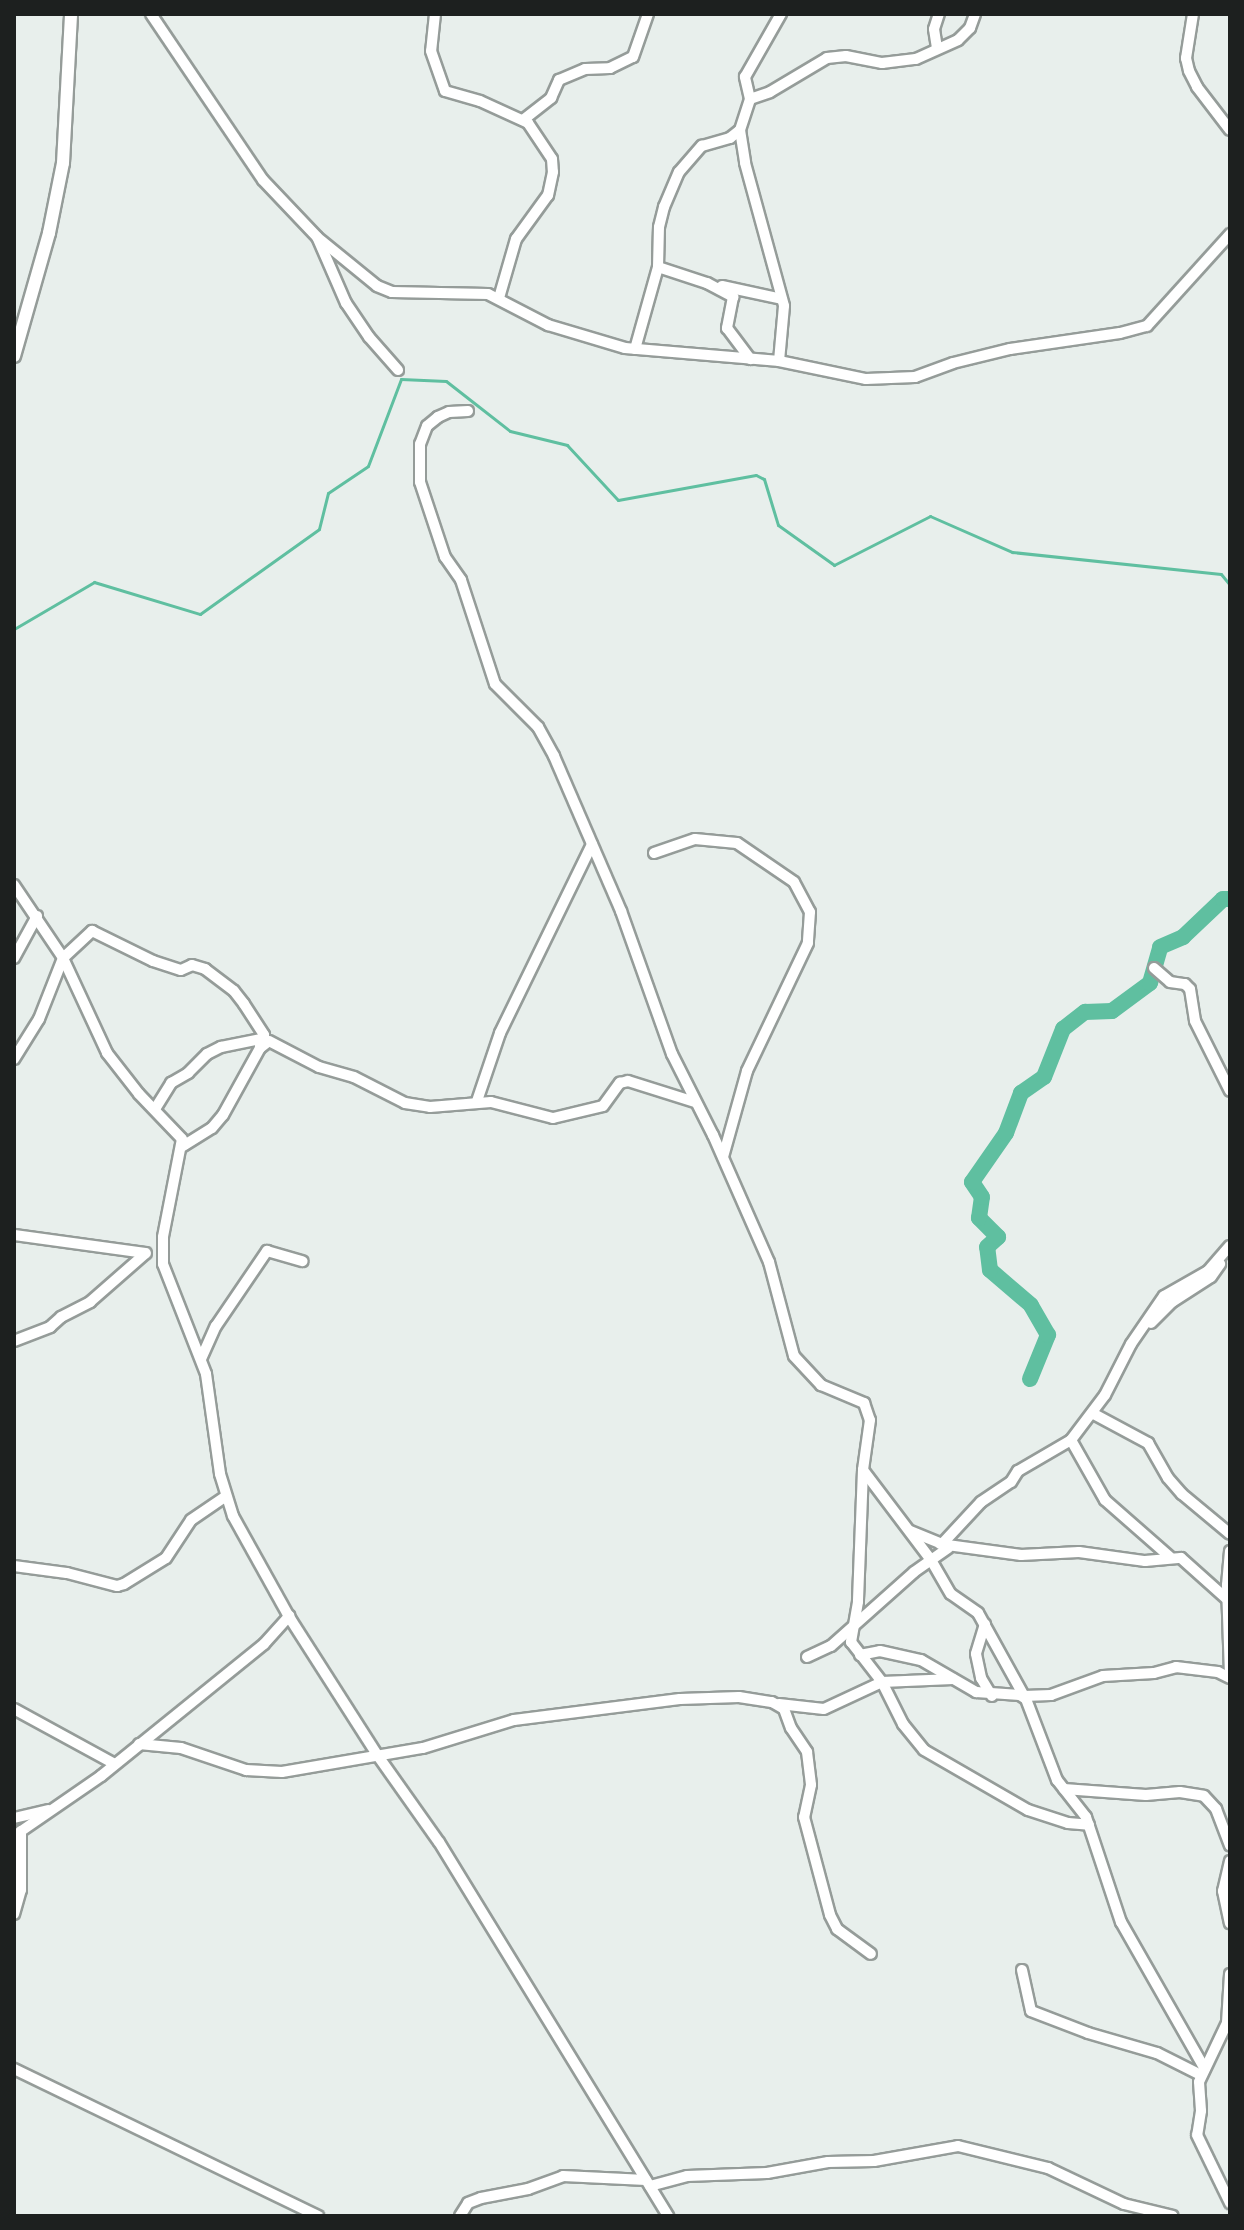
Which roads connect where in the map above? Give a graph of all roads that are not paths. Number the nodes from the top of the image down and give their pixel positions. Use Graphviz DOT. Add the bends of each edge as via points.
graph roads {
  1 [pos="71,14"];
  2 [pos="151,14"];
  3 [pos="435,14"];
  4 [pos="648,14"];
  5 [pos="781,14"];
  6 [pos="939,14"];
  7 [pos="975,14"];
  8 [pos="1193,14"];
  9 [pos="937,48"];
  10 [pos="750,99"];
  11 [pos="523,120"];
  12 [pos="740,130"];
  13 [pos="1230,130"];
  14 [pos="1230,234"];
  15 [pos="317,237"];
  16 [pos="658,267"];
  17 [pos="707,283"];
  18 [pos="499,298"];
  19 [pos="782,299"];
  20 [pos="635,349"];
  21 [pos="14,356"];
  22 [pos="750,359"];
  23 [pos="779,361"];
  24 [pos="398,370"];
  25 [pos="468,411"];
  26 [pos="592,844"];
  27 [pos="654,853"];
  28 [pos="14,885"];
  29 [pos="37,916"];
  30 [pos="14,958"];
  31 [pos="63,958"];
  32 [pos="1154,968"];
  33 [pos="260,1044"];
  34 [pos="14,1059"];
  35 [pos="1230,1091"];
  36 [pos="477,1101"];
  37 [pos="695,1102"];
  38 [pos="155,1109"];
  39 [pos="183,1146"];
  40 [pos="722,1159"];
  41 [pos="14,1235"];
  42 [pos="1230,1246"];
  43 [pos="162,1250"];
  44 [pos="146,1253"];
  45 [pos="303,1261"];
  46 [pos="14,1341"];
  47 [pos="201,1359"];
  48 [pos="1092,1413"];
  49 [pos="1071,1440"];
  50 [pos="863,1470"];
  51 [pos="226,1496"];
  52 [pos="908,1530"];
  53 [pos="1230,1534"];
  54 [pos="944,1546"];
  55 [pos="1230,1551"];
  56 [pos="1170,1557"];
  57 [pos="930,1559"];
  58 [pos="14,1566"];
  59 [pos="1228,1600"];
  60 [pos="289,1616"];
  61 [pos="985,1624"];
  62 [pos="853,1625"];
  63 [pos="860,1655"];
  64 [pos="807,1657"];
  65 [pos="1230,1676"];
  66 [pos="953,1679"];
  67 [pos="882,1682"];
  68 [pos="992,1696"];
  69 [pos="1024,1696"];
  70 [pos="779,1704"];
  71 [pos="14,1709"];
  72 [pos="139,1744"];
  73 [pos="378,1756"];
  74 [pos="115,1764"];
  75 [pos="1064,1789"];
  76 [pos="54,1809"];
  77 [pos="14,1818"];
  78 [pos="1089,1825"];
  79 [pos="18,1834"];
  80 [pos="1230,1845"];
  81 [pos="1230,1861"];
  82 [pos="14,1914"];
  83 [pos="1230,1923"];
  84 [pos="871,1954"];
  85 [pos="1022,1970"];
  86 [pos="1230,1974"];
  87 [pos="14,2069"];
  88 [pos="1203,2072"];
  89 [pos="648,2183"];
  90 [pos="1230,2203"];
  91 [pos="318,2216"];
  92 [pos="460,2216"];
  93 [pos="668,2216"];
  94 [pos="1173,2216"];
  1 -- 21 [label="street" via="63,163"];
  2 -- 15 [label="street" via="263,180"];
  3 -- 11 [label="street" via="431,51 445,91"];
  4 -- 11 [label="street" via="633,57 559,80 551,98"];
  5 -- 10 [label="street" via="745,77"];
  6 -- 9 [label="street" via="934,29"];
  7 -- 9 [label="street" via="964,36"];
  8 -- 13 [label="street" via="1189,71"];
  9 -- 10 [label="street" via="923,57 892,63 832,56"];
  10 -- 12 [label="street"];
  11 -- 18 [label="street" via="549,153 553,172 545,202 516,239"];
  12 -- 16 [label="street" via="702,146 679,172 661,217"];
  12 -- 19 [label="street"];
  14 -- 23 [label="street" via="1147,326 1137,330 1010,349 888,381"];
  15 -- 18 [label="street" via="384,290"];
  15 -- 24 [label="street" via="346,303"];
  16 -- 17 [label="street"];
  16 -- 20 [label="street"];
  17 -- 19 [label="street"];
  17 -- 22 [label="street" via="733,297 727,328"];
  18 -- 20 [label="street" via="548,325"];
  19 -- 23 [label="street"];
  20 -- 22 [label="street"];
  22 -- 23 [label="street"];
  25 -- 26 [label="street" via="449,412 427,426 420,444 420,482 445,557 461,580 495,684 545,739"];
  26 -- 36 [label="street" via="500,1033"];
  26 -- 37 [label="street"];
  27 -- 40 [label="street" via="695,839 737,843 794,882 810,912 808,943 752,1060"];
  28 -- 29 [label="street"];
  29 -- 30 [label="street"];
  29 -- 31 [label="street"];
  31 -- 33 [label="street" via="92,931 153,961 181,970 196,966 234,991 264,1035"];
  31 -- 34 [label="street" via="39,1019"];
  31 -- 38 [label="street" via="107,1053"];
  32 -- 35 [label="street" via="1170,982 1188,984 1195,1021"];
  33 -- 36 [label="street" via="271,1042 405,1103 430,1107"];
  33 -- 38 [label="street" via="221,1047 207,1054 171,1083"];
  33 -- 39 [label="street" via="223,1115"];
  36 -- 37 [label="street" via="553,1118 603,1106 620,1083 628,1081"];
  37 -- 40 [label="street"];
  38 -- 39 [label="street" via="179,1132"];
  39 -- 43 [label="street"];
  40 -- 50 [label="street" via="769,1262 794,1356 821,1385 860,1399 868,1410"];
  41 -- 44 [label="street"];
  42 -- 48 [label="street" via="1211,1277 1146,1325"];
  43 -- 44 [label="street"];
  43 -- 47 [label="street"];
  44 -- 46 [label="street" via="90,1302"];
  45 -- 47 [label="street" via="267,1251 224,1313"];
  47 -- 51 [label="street"];
  48 -- 49 [label="street"];
  48 -- 53 [label="street" via="1148,1443 1182,1494"];
  49 -- 54 [label="street" via="1018,1471 981,1502"];
  49 -- 56 [label="street" via="1105,1500"];
  50 -- 52 [label="street"];
  50 -- 62 [label="street"];
  51 -- 58 [label="street" via="191,1520 166,1558 124,1584"];
  51 -- 60 [label="street"];
  52 -- 54 [label="street"];
  52 -- 57 [label="street"];
  54 -- 56 [label="street" via="1021,1555 1079,1552 1145,1561"];
  54 -- 57 [label="street"];
  55 -- 59 [label="street"];
  56 -- 59 [label="street" via="1191,1564"];
  57 -- 61 [label="street" via="951,1594"];
  57 -- 62 [label="street"];
  59 -- 65 [label="street"];
  60 -- 72 [label="street" via="264,1644"];
  60 -- 73 [label="street"];
  61 -- 68 [label="street" via="976,1654"];
  61 -- 69 [label="street"];
  62 -- 63 [label="street" via="851,1642"];
  62 -- 64 [label="street" via="831,1646"];
  63 -- 66 [label="street" via="880,1651 921,1660"];
  63 -- 67 [label="street"];
  65 -- 69 [label="street" via="1176,1667 1103,1676 1051,1695"];
  66 -- 67 [label="street"];
  66 -- 68 [label="street"];
  67 -- 70 [label="street" via="824,1709"];
  67 -- 78 [label="street" via="903,1724 924,1750 1028,1810"];
  68 -- 69 [label="street"];
  69 -- 75 [label="street"];
  70 -- 73 [label="street" via="739,1697 647,1702 514,1720"];
  70 -- 84 [label="street" via="807,1752 811,1785 804,1817 830,1915 837,1929"];
  71 -- 74 [label="street"];
  72 -- 73 [label="street" via="181,1748 263,1773"];
  72 -- 74 [label="street"];
  73 -- 89 [label="street" via="447,1855"];
  74 -- 76 [label="street"];
  75 -- 78 [label="street"];
  75 -- 80 [label="street" via="1204,1796 1216,1809"];
  76 -- 77 [label="street"];
  76 -- 79 [label="street"];
  78 -- 88 [label="street" via="1117,1915"];
  79 -- 82 [label="street" via="21,1890"];
  81 -- 83 [label="street" via="1223,1891"];
  85 -- 88 [label="street" via="1031,2011"];
  86 -- 88 [label="street" via="1227,2023"];
  87 -- 91 [label="street"];
  88 -- 90 [label="street" via="1197,2135"];
  89 -- 92 [label="street" via="563,2176 468,2203"];
  89 -- 93 [label="street"];
  89 -- 94 [label="street" via="874,2161 958,2146 1048,2168 1124,2204"];
}
